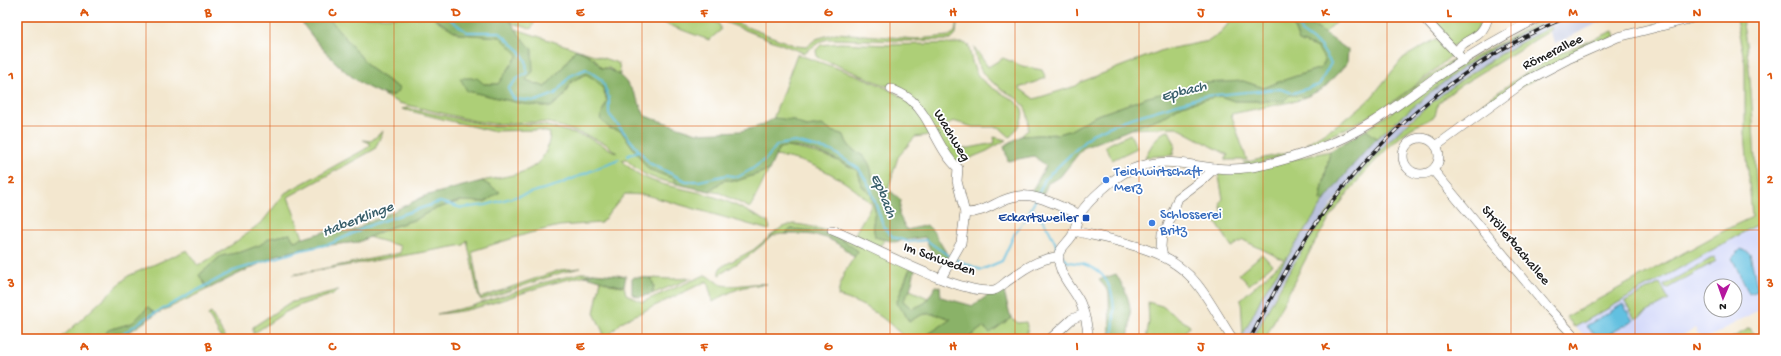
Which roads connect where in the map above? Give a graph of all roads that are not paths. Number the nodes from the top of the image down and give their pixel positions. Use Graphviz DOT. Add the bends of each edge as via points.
graph roads {
  1 [pos="1423,17"];
  2 [pos="1488,17"];
  3 [pos="1540,17"];
  4 [pos="1697,17"];
  5 [pos="1457,53"];
  6 [pos="1464,61"];
  7 [pos="890,88"];
  8 [pos="1436,146"];
  9 [pos="1215,168"];
  10 [pos="1433,170"];
  11 [pos="965,213"];
  12 [pos="1080,214"];
  13 [pos="832,230"];
  14 [pos="1074,231"];
  15 [pos="1059,257"];
  16 [pos="1163,257"];
  17 [pos="941,278"];
  18 [pos="1084,314"];
  19 [pos="1232,338"];
  20 [pos="1050,339"];
  21 [pos="1088,339"];
  22 [pos="1577,339"];
  1 -- 5 [label="street"];
  2 -- 5 [label="street" via="1483,32 1463,44"];
  3 -- 6 [label="street"];
  4 -- 8 [label="street, Römerallee" via="1618,37 1568,59 1524,82"];
  5 -- 6 [label="street"];
  6 -- 9 [label="street" via="1376,121 1345,138 1248,168"];
  7 -- 11 [label="street, Wachweg" via="916,106 936,140 958,168 957,181"];
  8 -- 10 [label="street" via="1439,157"];
  8 -- 10 [label="street" via="1427,138 1420,138 1409,142 1403,152 1404,164 1412,172 1424,174"];
  9 -- 12 [label="street" via="1169,161 1144,165 1119,177"];
  9 -- 16 [label="street" via="1178,198 1170,221 1162,233"];
  10 -- 22 [label="street, Ströllerbachallee" via="1547,307"];
  11 -- 12 [label="street" via="984,211 1017,196 1029,196"];
  11 -- 17 [label="street, Wachweg" via="961,243"];
  12 -- 14 [label="street"];
  13 -- 17 [label="street, Im Schweden"];
  14 -- 15 [label="street"];
  14 -- 16 [label="street" via="1125,243"];
  15 -- 17 [label="street, Im Schweden" via="1045,259 1033,265 994,290"];
  15 -- 18 [label="street" via="1061,271"];
  16 -- 19 [label="street" via="1197,284"];
  18 -- 20 [label="street" via="1072,319"];
  18 -- 21 [label="street"];
}
